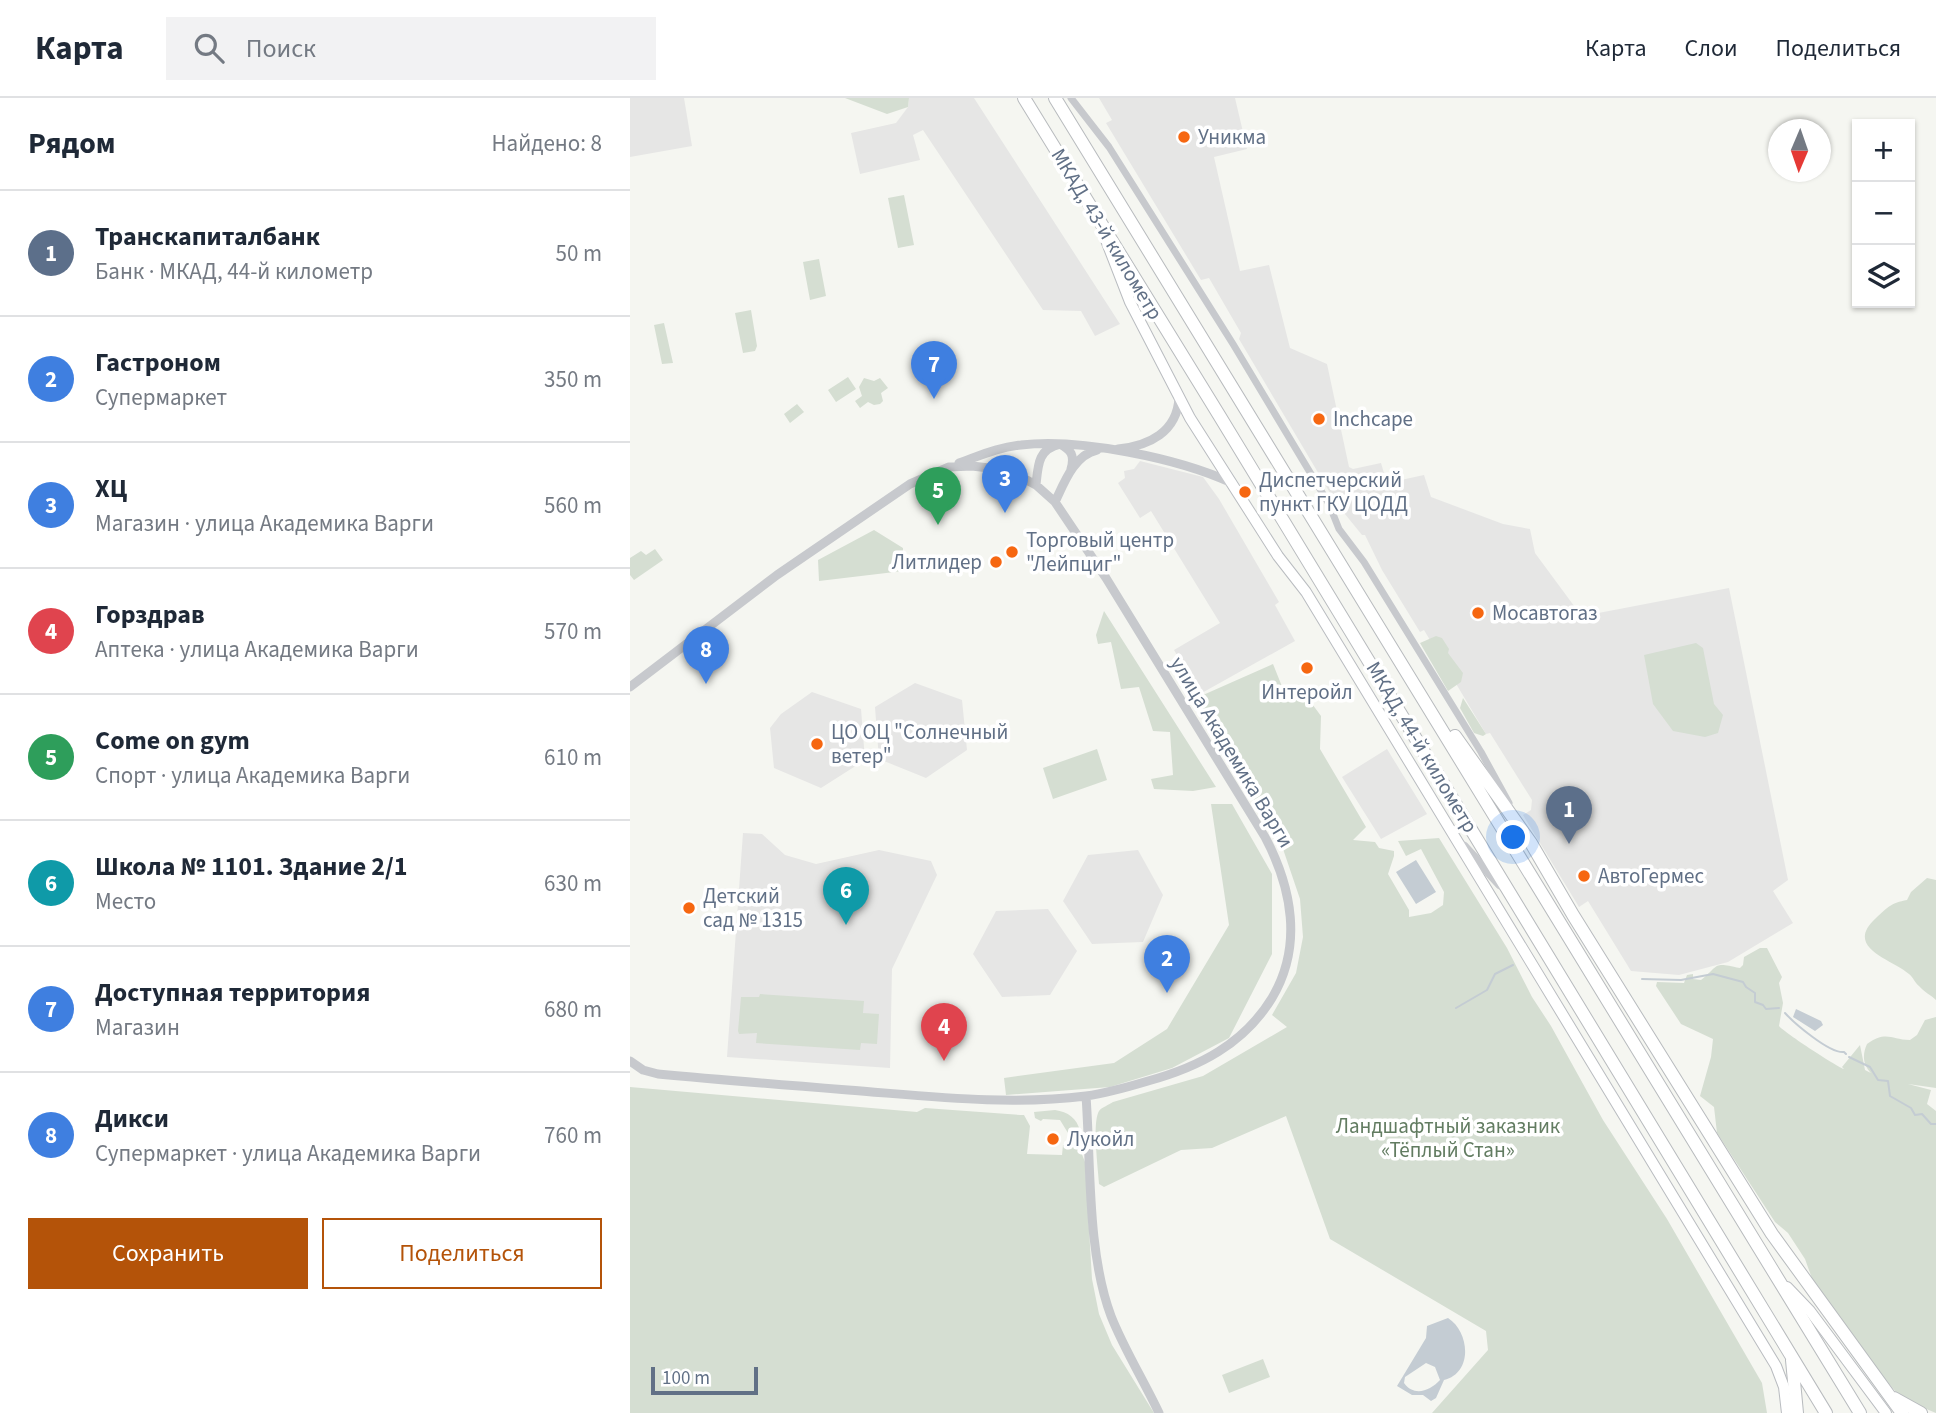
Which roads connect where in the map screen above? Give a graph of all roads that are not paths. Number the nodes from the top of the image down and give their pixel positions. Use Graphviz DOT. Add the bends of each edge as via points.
graph roads {
  1 [pos="1024,98"];
  2 [pos="1055,98"];
  3 [pos="1071,98"];
  4 [pos="1098,220"];
  5 [pos="1215,357"];
  6 [pos="1190,370"];
  7 [pos="1179,398"];
  8 [pos="1059,444"];
  9 [pos="1101,449"];
  10 [pos="941,470"];
  11 [pos="1067,477"];
  12 [pos="1232,483"];
  13 [pos="1036,485"];
  14 [pos="1055,502"];
  15 [pos="630,687"];
  16 [pos="1421,694"];
  17 [pos="1451,832"];
  18 [pos="1531,843"];
  19 [pos="1517,904"];
  20 [pos="630,1060"];
  21 [pos="1086,1096"];
  22 [pos="1775,1275"];
  23 [pos="1791,1357"];
  24 [pos="1886,1394"];
  25 [pos="1159,1413"];
  26 [pos="1787,1413"];
  27 [pos="1797,1413"];
  28 [pos="1826,1413"];
  29 [pos="1860,1413"];
  30 [pos="1886,1413"];
  31 [pos="1902,1413"];
  32 [pos="1921,1413"];
  1 -- 4 [label="highway, МКАД, 43-й километр"];
  2 -- 5 [label="highway, МКАД, 43-й километр"];
  3 -- 18 [label="street" via="1109,147 1233,344 1329,504 1339,529 1364,562"];
  4 -- 6 [label="highway, МКАД, 43-й километр"];
  4 -- 7 [label="main road" via="1130,302"];
  5 -- 16 [label="highway, МКАД, 44-й километр"];
  6 -- 19 [label="highway, МКАД, 44-й километр"];
  7 -- 9 [label="street" via="1175,419 1160,436 1137,446"];
  7 -- 12 [label="main road"];
  8 -- 9 [label="street"];
  8 -- 10 [label="street" via="999,448"];
  8 -- 11 [label="street" via="1073,456"];
  8 -- 13 [label="street" via="1040,456"];
  9 -- 11 [label="street" via="1083,456"];
  9 -- 12 [label="street"];
  10 -- 13 [label="street, улица Академика Варги" via="972,466 1007,470"];
  10 -- 15 [label="street, улица Академика Варги" via="910,484 809,552"];
  11 -- 14 [label="street"];
  12 -- 17 [label="main road" via="1306,592"];
  13 -- 14 [label="street, улица Академика Варги"];
  14 -- 21 [label="street, улица Академика Варги" via="1265,837 1282,875 1292,926 1287,967 1276,991 1236,1041 1181,1071"];
  16 -- 18 [label="highway"];
  16 -- 22 [label="highway, МКАД, 44-й километр"];
  17 -- 19 [label="street"];
  17 -- 26 [label="main road" via="1776,1366"];
  18 -- 24 [label="highway" via="1772,1234"];
  19 -- 23 [label="highway, МКАД, 44-й километр"];
  20 -- 21 [label="street, улица Академика Варги" via="658,1074 918,1096 1018,1100"];
  21 -- 25 [label="street" via="1101,1280 1111,1316"];
  22 -- 29 [label="highway, МКАД, 44-й километр"];
  22 -- 30 [label="main road" via="1810,1311"];
  23 -- 27 [label="highway"];
  23 -- 28 [label="highway, МКАД, 44-й километр"];
  24 -- 31 [label="highway"];
  24 -- 32 [label="highway"];
}
